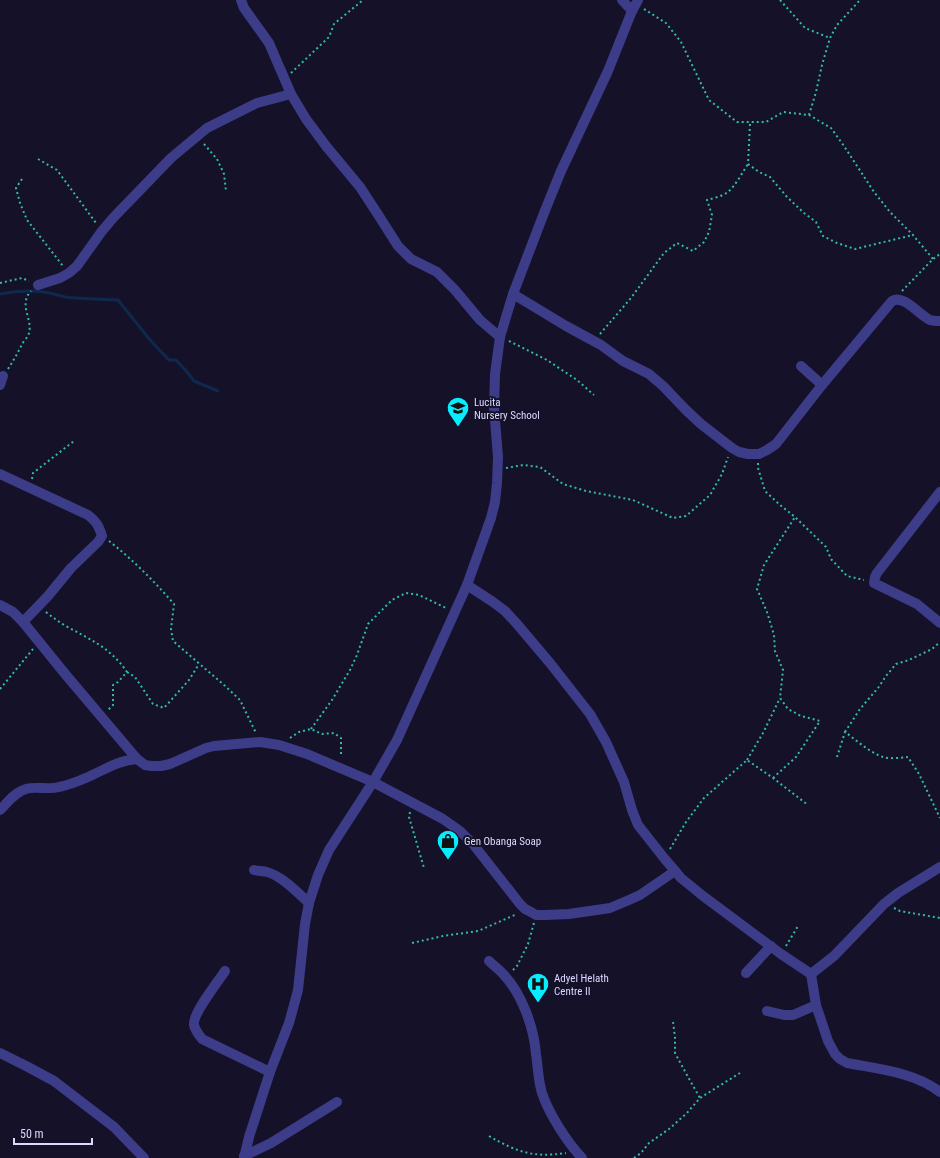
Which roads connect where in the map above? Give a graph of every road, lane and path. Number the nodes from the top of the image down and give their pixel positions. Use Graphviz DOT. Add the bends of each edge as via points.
graph roads {
  1 [pos="241,0"];
  2 [pos="363,0"];
  3 [pos="622,0"];
  4 [pos="780,0"];
  5 [pos="860,0"];
  6 [pos="636,5"];
  7 [pos="830,38"];
  8 [pos="285,79"];
  9 [pos="291,94"];
  10 [pos="809,116"];
  11 [pos="750,124"];
  12 [pos="197,135"];
  13 [pos="38,159"];
  14 [pos="748,164"];
  15 [pos="22,179"];
  16 [pos="226,191"];
  17 [pos="102,231"];
  18 [pos="913,235"];
  19 [pos="940,254"];
  20 [pos="932,259"];
  21 [pos="69,273"];
  22 [pos="0,283"];
  23 [pos="38,285"];
  24 [pos="513,294"];
  25 [pos="894,299"];
  26 [pos="940,321"];
  27 [pos="500,337"];
  28 [pos="593,341"];
  29 [pos="802,366"];
  30 [pos="1,380"];
  31 [pos="822,385"];
  32 [pos="594,395"];
  33 [pos="74,441"];
  34 [pos="732,448"];
  35 [pos="759,454"];
  36 [pos="497,470"];
  37 [pos="0,474"];
  38 [pos="30,488"];
  39 [pos="940,492"];
  40 [pos="795,518"];
  41 [pos="102,536"];
  42 [pos="874,583"];
  43 [pos="467,585"];
  44 [pos="0,605"];
  45 [pos="39,607"];
  46 [pos="455,612"];
  47 [pos="23,622"];
  48 [pos="940,623"];
  49 [pos="39,642"];
  50 [pos="940,642"];
  51 [pos="200,664"];
  52 [pos="127,672"];
  53 [pos="0,689"];
  54 [pos="780,698"];
  55 [pos="102,717"];
  56 [pos="311,729"];
  57 [pos="845,732"];
  58 [pos="260,742"];
  59 [pos="279,745"];
  60 [pos="837,757"];
  61 [pos="137,759"];
  62 [pos="747,760"];
  63 [pos="340,768"];
  64 [pos="773,778"];
  65 [pos="374,782"];
  66 [pos="412,803"];
  67 [pos="808,805"];
  68 [pos="0,810"];
  69 [pos="940,818"];
  70 [pos="664,858"];
  71 [pos="424,868"];
  72 [pos="940,868"];
  73 [pos="254,870"];
  74 [pos="675,871"];
  75 [pos="309,903"];
  76 [pos="884,904"];
  77 [pos="525,909"];
  78 [pos="536,914"];
  79 [pos="940,918"];
  80 [pos="798,926"];
  81 [pos="412,943"];
  82 [pos="771,946"];
  83 [pos="781,954"];
  84 [pos="489,961"];
  85 [pos="225,971"];
  86 [pos="746,973"];
  87 [pos="811,974"];
  88 [pos="506,976"];
  89 [pos="816,1005"];
  90 [pos="767,1012"];
  91 [pos="673,1022"];
  92 [pos="0,1053"];
  93 [pos="270,1072"];
  94 [pos="740,1073"];
  95 [pos="940,1092"];
  96 [pos="700,1098"];
  97 [pos="338,1102"];
  98 [pos="489,1136"];
  99 [pos="579,1154"];
  100 [pos="244,1157"];
  101 [pos="144,1158"];
  102 [pos="535,1158"];
  103 [pos="542,1158"];
  104 [pos="634,1158"];
  1 -- 8 [label="street" via="269,43"];
  2 -- 8 [label="path" via="334,24 329,37"];
  3 -- 6 [label="street"];
  4 -- 7 [label="path" via="805,28"];
  5 -- 7 [label="path" via="837,25"];
  6 -- 10 [label="path" via="666,23 681,42 709,100 737,122 766,122 783,112"];
  6 -- 24 [label="street" via="561,171"];
  7 -- 10 [label="path"];
  8 -- 9 [label="street"];
  9 -- 12 [label="street" via="257,103"];
  9 -- 27 [label="street" via="306,119 378,212 398,246 411,259 437,272 480,320"];
  10 -- 18 [label="path" via="831,128 874,192"];
  11 -- 14 [label="path"];
  12 -- 16 [label="path" via="217,159 224,174"];
  12 -- 17 [label="street" via="170,158"];
  13 -- 17 [label="path" via="57,170"];
  14 -- 18 [label="path" via="770,177 787,197 816,222 823,236 837,244 855,249"];
  14 -- 28 [label="path" via="728,192 707,200 712,215 704,242 693,251 677,243 664,253 632,298"];
  15 -- 21 [label="path" via="16,188 27,220"];
  17 -- 21 [label="street"];
  18 -- 20 [label="path"];
  19 -- 20 [label="path"];
  20 -- 25 [label="path"];
  21 -- 23 [label="street"];
  22 -- 23 [label="path" via="22,278"];
  23 -- 30 [label="path" via="26,300 29,334"];
  24 -- 27 [label="street"];
  24 -- 28 [label="street"];
  25 -- 26 [label="street" via="903,300 930,320"];
  25 -- 31 [label="street"];
  27 -- 32 [label="path" via="547,360"];
  27 -- 36 [label="street" via="494,408"];
  28 -- 34 [label="street" via="649,374 701,424"];
  29 -- 31 [label="street"];
  31 -- 35 [label="street" via="776,444"];
  33 -- 38 [label="path" via="33,473"];
  34 -- 35 [label="street" via="739,452"];
  34 -- 36 [label="path" via="710,495 686,516 673,518 633,500 586,492 563,484 540,467 523,465"];
  35 -- 40 [label="path" via="758,468 766,490"];
  36 -- 43 [label="street" via="491,518"];
  37 -- 38 [label="street"];
  38 -- 41 [label="street" via="88,515 99,526"];
  39 -- 42 [label="street" via="877,573"];
  40 -- 42 [label="path" via="826,547 831,559 847,576"];
  40 -- 54 [label="path" via="764,565 757,589 767,612 774,635 775,651 783,670"];
  41 -- 45 [label="street"];
  41 -- 51 [label="path" via="146,573 174,604 170,629 173,641"];
  42 -- 48 [label="street" via="917,604"];
  43 -- 46 [label="street"];
  43 -- 70 [label="street" via="505,611 590,714 624,782 638,825"];
  44 -- 47 [label="street" via="13,612"];
  45 -- 47 [label="street"];
  45 -- 52 [label="path" via="111,653"];
  46 -- 56 [label="path" via="406,593 392,600 368,624 350,670"];
  46 -- 65 [label="street" via="397,740"];
  47 -- 49 [label="street"];
  49 -- 53 [label="path"];
  49 -- 55 [label="street"];
  50 -- 57 [label="path" via="932,649 896,664"];
  51 -- 52 [label="path" via="164,708 153,704 135,677"];
  51 -- 58 [label="path" via="240,700"];
  52 -- 55 [label="path" via="113,685 112,705"];
  54 -- 62 [label="path"];
  54 -- 64 [label="path" via="788,709 820,721 796,757"];
  55 -- 61 [label="street"];
  56 -- 59 [label="path" via="299,732"];
  56 -- 63 [label="path" via="322,734 334,733 341,738"];
  57 -- 60 [label="path"];
  57 -- 69 [label="path" via="883,757 908,758 919,774"];
  58 -- 59 [label="street"];
  58 -- 61 [label="street" via="214,746 161,766 145,765"];
  59 -- 63 [label="street"];
  61 -- 68 [label="street" via="122,761 87,778 60,787 26,788"];
  62 -- 64 [label="path"];
  62 -- 70 [label="path" via="704,798"];
  63 -- 65 [label="street"];
  64 -- 67 [label="path"];
  65 -- 66 [label="street"];
  65 -- 75 [label="street" via="329,850"];
  66 -- 71 [label="path" via="409,817"];
  66 -- 77 [label="street" via="460,831"];
  70 -- 74 [label="street"];
  72 -- 76 [label="street"];
  73 -- 75 [label="street" via="274,875"];
  74 -- 78 [label="street" via="640,894 610,908 569,914"];
  74 -- 82 [label="street" via="703,896"];
  75 -- 93 [label="street" via="304,924 298,990 289,1023"];
  76 -- 79 [label="path" via="900,911"];
  76 -- 87 [label="street" via="834,956"];
  77 -- 78 [label="street"];
  77 -- 81 [label="path" via="478,931"];
  78 -- 88 [label="path" via="528,944 517,966"];
  80 -- 83 [label="path"];
  82 -- 83 [label="street"];
  82 -- 86 [label="street"];
  83 -- 87 [label="street"];
  84 -- 88 [label="street"];
  85 -- 93 [label="street" via="196,1014 196,1032 202,1039"];
  87 -- 89 [label="street"];
  88 -- 99 [label="street" via="524,1007 531,1026 542,1093 559,1126"];
  89 -- 90 [label="street" via="793,1014"];
  89 -- 95 [label="street" via="828,1041 840,1059 847,1063 909,1076"];
  91 -- 96 [label="path" via="676,1037 675,1053"];
  92 -- 101 [label="street" via="54,1081 114,1127"];
  93 -- 100 [label="street"];
  94 -- 96 [label="path"];
  96 -- 104 [label="path" via="687,1113"];
  97 -- 100 [label="street"];
  98 -- 102 [label="path"];
  99 -- 103 [label="path"];
}
